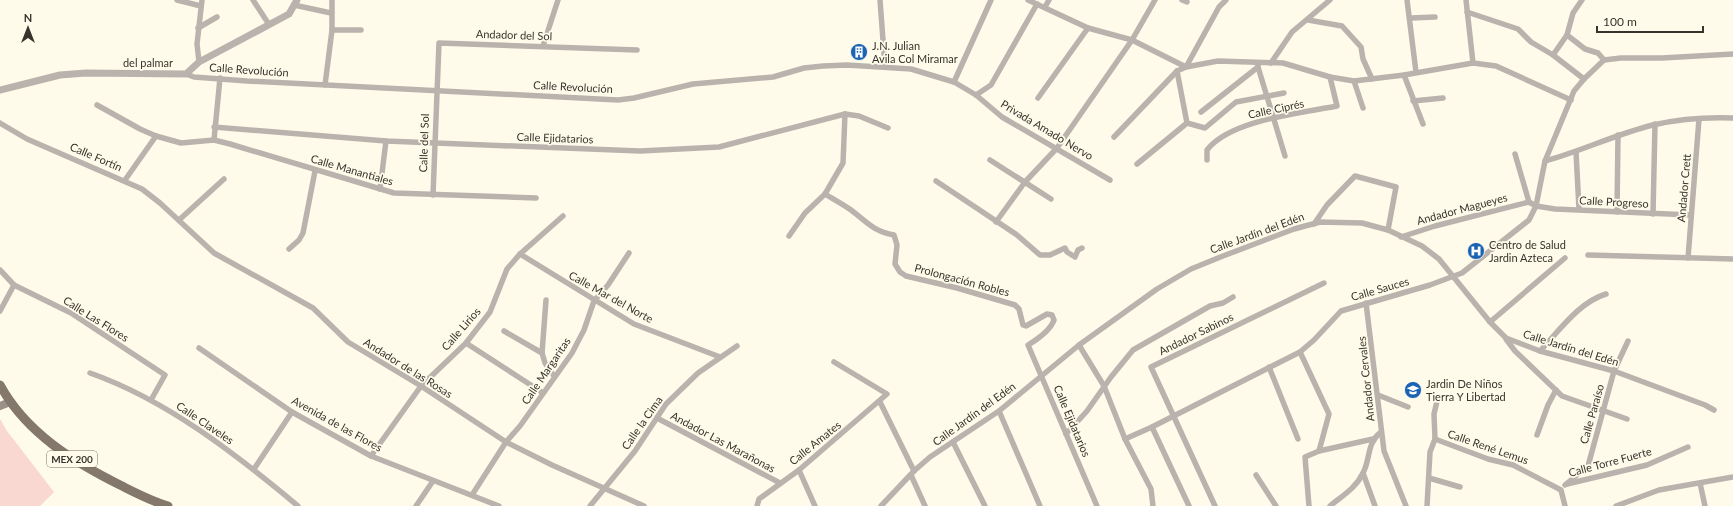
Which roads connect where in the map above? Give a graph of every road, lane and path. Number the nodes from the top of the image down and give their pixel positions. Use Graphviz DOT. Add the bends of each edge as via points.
graph roads {
  1 [pos="177,0"];
  2 [pos="253,0"];
  3 [pos="332,0"];
  4 [pos="558,0"];
  5 [pos="880,0"];
  6 [pos="991,0"];
  7 [pos="1028,0"];
  8 [pos="1049,0"];
  9 [pos="1155,0"];
  10 [pos="1226,0"];
  11 [pos="1330,0"];
  12 [pos="1407,0"];
  13 [pos="1466,0"];
  14 [pos="1582,0"];
  15 [pos="296,2"];
  16 [pos="202,3"];
  17 [pos="1037,4"];
  18 [pos="1045,7"];
  19 [pos="1467,12"];
  20 [pos="331,13"];
  21 [pos="217,17"];
  22 [pos="1435,17"];
  23 [pos="1411,18"];
  24 [pos="1308,20"];
  25 [pos="268,23"];
  26 [pos="198,28"];
  27 [pos="1088,28"];
  28 [pos="332,30"];
  29 [pos="361,30"];
  30 [pos="1567,35"];
  31 [pos="1132,40"];
  32 [pos="543,46"];
  33 [pos="637,50"];
  34 [pos="1733,54"];
  35 [pos="1553,55"];
  36 [pos="1604,60"];
  37 [pos="199,62"];
  38 [pos="1271,62"];
  39 [pos="1473,63"];
  40 [pos="1258,65"];
  41 [pos="1186,66"];
  42 [pos="885,67"];
  43 [pos="1177,71"];
  44 [pos="1416,72"];
  45 [pos="186,74"];
  46 [pos="1404,75"];
  47 [pos="1330,76"];
  48 [pos="220,78"];
  49 [pos="1372,78"];
  50 [pos="1584,79"];
  51 [pos="1354,81"];
  52 [pos="954,82"];
  53 [pos="326,85"];
  54 [pos="0,90"];
  55 [pos="436,91"];
  56 [pos="1284,93"];
  57 [pos="976,95"];
  58 [pos="1268,97"];
  59 [pos="1038,98"];
  60 [pos="1443,98"];
  61 [pos="1571,100"];
  62 [pos="1413,101"];
  63 [pos="97,105"];
  64 [pos="1363,108"];
  65 [pos="1201,112"];
  66 [pos="845,114"];
  67 [pos="1733,118"];
  68 [pos="1273,119"];
  69 [pos="1699,119"];
  70 [pos="0,123"];
  71 [pos="1187,123"];
  72 [pos="1423,124"];
  73 [pos="1655,124"];
  74 [pos="214,127"];
  75 [pos="888,128"];
  76 [pos="1618,135"];
  77 [pos="156,136"];
  78 [pos="1114,137"];
  79 [pos="214,140"];
  80 [pos="386,141"];
  81 [pos="435,143"];
  82 [pos="1057,148"];
  83 [pos="1576,152"];
  84 [pos="1515,154"];
  85 [pos="1285,156"];
  86 [pos="990,160"];
  87 [pos="1207,160"];
  88 [pos="1545,161"];
  89 [pos="1137,164"];
  90 [pos="316,171"];
  91 [pos="224,179"];
  92 [pos="126,180"];
  93 [pos="1110,180"];
  94 [pos="936,181"];
  95 [pos="1025,182"];
  96 [pos="380,189"];
  97 [pos="825,194"];
  98 [pos="433,195"];
  99 [pos="536,198"];
  100 [pos="1052,199"];
  101 [pos="1529,202"];
  102 [pos="1536,206"];
  103 [pos="1579,209"];
  104 [pos="1617,212"];
  105 [pos="1653,214"];
  106 [pos="1691,215"];
  107 [pos="563,216"];
  108 [pos="179,220"];
  109 [pos="996,222"];
  110 [pos="1314,224"];
  111 [pos="1388,230"];
  112 [pos="789,236"];
  113 [pos="1401,237"];
  114 [pos="1082,248"];
  115 [pos="289,249"];
  116 [pos="629,253"];
  117 [pos="520,254"];
  118 [pos="1588,254"];
  119 [pos="1565,258"];
  120 [pos="1688,258"];
  121 [pos="1733,259"];
  122 [pos="0,270"];
  123 [pos="1453,275"];
  124 [pos="1324,283"];
  125 [pos="14,285"];
  126 [pos="1606,294"];
  127 [pos="1233,297"];
  128 [pos="546,300"];
  129 [pos="594,301"];
  130 [pos="1366,303"];
  131 [pos="0,311"];
  132 [pos="1490,322"];
  133 [pos="504,331"];
  134 [pos="1506,338"];
  135 [pos="1628,341"];
  136 [pos="466,343"];
  137 [pos="1028,345"];
  138 [pos="1079,345"];
  139 [pos="737,346"];
  140 [pos="199,348"];
  141 [pos="1540,351"];
  142 [pos="1300,352"];
  143 [pos="542,353"];
  144 [pos="720,357"];
  145 [pos="834,362"];
  146 [pos="1269,367"];
  147 [pos="1614,371"];
  148 [pos="90,372"];
  149 [pos="1042,375"];
  150 [pos="554,376"];
  151 [pos="0,385"];
  152 [pos="421,386"];
  153 [pos="1104,386"];
  154 [pos="1556,390"];
  155 [pos="543,393"];
  156 [pos="1378,396"];
  157 [pos="1438,397"];
  158 [pos="5,399"];
  159 [pos="151,400"];
  160 [pos="880,402"];
  161 [pos="0,406"];
  162 [pos="1408,407"];
  163 [pos="1604,410"];
  164 [pos="1714,410"];
  165 [pos="999,411"];
  166 [pos="292,412"];
  167 [pos="1173,417"];
  168 [pos="657,418"];
  169 [pos="1627,419"];
  170 [pos="1152,427"];
  171 [pos="1381,432"];
  172 [pos="1066,434"];
  173 [pos="1538,435"];
  174 [pos="1125,439"];
  175 [pos="1298,439"];
  176 [pos="1373,439"];
  177 [pos="1435,439"];
  178 [pos="506,442"];
  179 [pos="953,442"];
  180 [pos="1688,447"];
  181 [pos="1318,451"];
  182 [pos="371,456"];
  183 [pos="254,469"];
  184 [pos="799,470"];
  185 [pos="912,473"];
  186 [pos="1363,473"];
  187 [pos="1256,476"];
  188 [pos="1733,477"];
  189 [pos="1428,478"];
  190 [pos="433,480"];
  191 [pos="780,483"];
  192 [pos="1700,483"];
  193 [pos="1460,487"];
  194 [pos="1563,487"];
  195 [pos="603,489"];
  196 [pos="472,495"];
  197 [pos="156,504"];
  198 [pos="1332,505"];
  199 [pos="168,506"];
  200 [pos="298,506"];
  201 [pos="416,506"];
  202 [pos="499,506"];
  203 [pos="590,506"];
  204 [pos="644,506"];
  205 [pos="757,506"];
  206 [pos="815,506"];
  207 [pos="881,506"];
  208 [pos="925,506"];
  209 [pos="985,506"];
  210 [pos="1040,506"];
  211 [pos="1097,506"];
  212 [pos="1153,506"];
  213 [pos="1189,506"];
  214 [pos="1215,506"];
  215 [pos="1276,506"];
  216 [pos="1309,506"];
  217 [pos="1375,506"];
  218 [pos="1406,506"];
  219 [pos="1427,506"];
  220 [pos="1565,506"];
  221 [pos="1616,506"];
  222 [pos="1705,506"];
  1 -- 16 [label="street"];
  2 -- 25 [label="street"];
  3 -- 20 [label="street"];
  4 -- 32 [label="street"];
  5 -- 42 [label="street"];
  6 -- 52 [label="street"];
  7 -- 17 [label="street"];
  8 -- 18 [label="street"];
  9 -- 31 [label="street"];
  10 -- 41 [label="street" via="1219,7"];
  11 -- 24 [label="street"];
  12 -- 23 [label="street"];
  13 -- 19 [label="street"];
  14 -- 30 [label="street" via="1573,13"];
  15 -- 20 [label="street"];
  15 -- 25 [label="street, del palmar" via="289,14"];
  16 -- 26 [label="street"];
  17 -- 18 [label="street"];
  17 -- 57 [label="street" via="991,85"];
  18 -- 27 [label="street"];
  19 -- 35 [label="street" via="1518,29 1531,42"];
  19 -- 39 [label="street"];
  20 -- 28 [label="street"];
  21 -- 26 [label="street"];
  22 -- 23 [label="street"];
  23 -- 44 [label="street"];
  24 -- 38 [label="street" via="1292,32"];
  24 -- 49 [label="street" via="1342,26 1361,47"];
  25 -- 37 [label="street, del palmar"];
  26 -- 37 [label="street"];
  27 -- 31 [label="street"];
  27 -- 59 [label="street"];
  28 -- 29 [label="street"];
  28 -- 53 [label="street"];
  30 -- 35 [label="street"];
  30 -- 36 [label="street" via="1585,49 1598,53"];
  31 -- 41 [label="street"];
  31 -- 82 [label="street"];
  32 -- 33 [label="street, Andador del Sol"];
  32 -- 55 [label="street, Andador del Sol" via="439,43"];
  34 -- 36 [label="street"];
  35 -- 50 [label="street"];
  36 -- 50 [label="street, Calle Sauces"];
  37 -- 45 [label="street, del palmar"];
  38 -- 40 [label="street"];
  38 -- 47 [label="street"];
  39 -- 44 [label="street"];
  39 -- 61 [label="street" via="1496,66"];
  40 -- 41 [label="street" via="1218,61"];
  40 -- 58 [label="street"];
  40 -- 65 [label="street"];
  41 -- 43 [label="street"];
  42 -- 52 [label="street, Calle Revolución" via="911,69"];
  42 -- 55 [label="street, Calle Revolución" via="804,68 773,78 692,84 618,100"];
  43 -- 71 [label="street"];
  43 -- 78 [label="street"];
  44 -- 46 [label="street"];
  45 -- 48 [label="street, Calle Revolución" via="194,77"];
  45 -- 54 [label="street, del palmar" via="60,74"];
  46 -- 49 [label="street"];
  46 -- 62 [label="street"];
  47 -- 51 [label="street"];
  47 -- 68 [label="street, Calle Ciprés" via="1337,106"];
  48 -- 53 [label="street, Calle Revolución"];
  48 -- 74 [label="street"];
  49 -- 51 [label="street"];
  50 -- 61 [label="street, Calle Sauces" via="1574,91"];
  51 -- 64 [label="street"];
  52 -- 57 [label="street, Privada Amado Nervo"];
  53 -- 55 [label="street, Calle Revolución"];
  55 -- 81 [label="street, Calle del Sol"];
  56 -- 58 [label="street"];
  57 -- 82 [label="street, Privada Amado Nervo" via="1002,117"];
  58 -- 68 [label="street"];
  58 -- 71 [label="street" via="1236,102 1205,128"];
  60 -- 62 [label="street"];
  61 -- 88 [label="street, Calle Sauces"];
  62 -- 72 [label="street"];
  63 -- 77 [label="street"];
  66 -- 75 [label="street, Calle Ejidatarios" via="859,116"];
  66 -- 81 [label="street, Calle Ejidatarios" via="719,147 640,151"];
  66 -- 97 [label="street" via="843,164"];
  67 -- 69 [label="street"];
  68 -- 85 [label="street"];
  68 -- 87 [label="street, Calle Ciprés" via="1248,124 1228,134 1211,145 1207,150"];
  69 -- 73 [label="street"];
  69 -- 106 [label="street, Andador Crett"];
  70 -- 92 [label="street, Calle Fortín" via="27,139"];
  71 -- 89 [label="street"];
  73 -- 76 [label="street"];
  73 -- 105 [label="street"];
  74 -- 79 [label="street"];
  74 -- 80 [label="street, Calle Ejidatarios"];
  76 -- 83 [label="street"];
  76 -- 104 [label="street"];
  77 -- 79 [label="street" via="181,143"];
  77 -- 92 [label="street"];
  79 -- 90 [label="street, Calle Manantiales"];
  80 -- 81 [label="street, Calle Ejidatarios"];
  80 -- 96 [label="street"];
  81 -- 98 [label="street, Calle del Sol"];
  82 -- 93 [label="street, Privada Amado Nervo"];
  82 -- 95 [label="street"];
  83 -- 88 [label="street"];
  83 -- 103 [label="street"];
  84 -- 101 [label="street"];
  86 -- 95 [label="street"];
  88 -- 102 [label="street, Calle Sauces"];
  90 -- 96 [label="street, Calle Manantiales"];
  90 -- 115 [label="street" via="303,233"];
  91 -- 108 [label="street"];
  92 -- 108 [label="street, Calle Fortín" via="142,189"];
  94 -- 109 [label="street"];
  95 -- 100 [label="street"];
  95 -- 109 [label="street"];
  96 -- 98 [label="street, Calle Manantiales" via="394,193"];
  97 -- 112 [label="street" via="805,213"];
  97 -- 137 [label="street, Prolongación Robles" via="880,232 894,235 897,245 895,264 906,276 1015,305 1019,309 1023,325 1026,326 1047,314 1052,315 1052,326"];
  98 -- 99 [label="street, Calle Manantiales"];
  101 -- 102 [label="street"];
  101 -- 113 [label="street, Andador Magueyes"];
  102 -- 103 [label="street, Calle Progreso"];
  102 -- 123 [label="street, Calle Sauces" via="1529,220 1462,273"];
  103 -- 104 [label="street, Calle Progreso"];
  104 -- 105 [label="street, Calle Progreso"];
  105 -- 106 [label="street, Calle Progreso"];
  106 -- 120 [label="street, Andador Crett"];
  107 -- 117 [label="street, Calle Lirios"];
  108 -- 152 [label="street, Andador de las Rosas" via="214,253 313,308 348,342"];
  109 -- 114 [label="street" via="1017,235 1040,255 1066,250 1074,257"];
  110 -- 111 [label="street, Calle Jardín del Edén" via="1362,223"];
  110 -- 111 [label="street" via="1327,205 1355,176 1396,187"];
  110 -- 138 [label="street, Calle Jardín del Edén" via="1294,229 1191,269 1157,289"];
  111 -- 113 [label="street, Calle Jardín del Edén"];
  113 -- 123 [label="street, Calle Jardín del Edén" via="1422,246"];
  116 -- 129 [label="street, Calle Margaritas" via="608,286"];
  117 -- 129 [label="street, Calle Mar del Norte"];
  117 -- 136 [label="street, Calle Lirios" via="507,269 490,312"];
  118 -- 120 [label="street"];
  119 -- 132 [label="street"];
  120 -- 121 [label="street"];
  122 -- 125 [label="street"];
  123 -- 130 [label="street, Calle Sauces" via="1430,285"];
  123 -- 132 [label="street, Calle Jardín del Edén"];
  124 -- 167 [label="street, Andador Sabinos" via="1151,367"];
  125 -- 131 [label="street"];
  125 -- 159 [label="street, Calle Las Flores" via="71,313 165,375"];
  126 -- 141 [label="street" via="1580,309"];
  127 -- 153 [label="street, Andador Sabinos" via="1210,306 1133,350"];
  128 -- 143 [label="street"];
  129 -- 144 [label="street, Calle Mar del Norte" via="634,324"];
  129 -- 150 [label="street, Calle Margaritas" via="584,330 572,353"];
  130 -- 142 [label="street, Calle Sauces" via="1341,311"];
  130 -- 156 [label="street, Andador Cervales"];
  132 -- 134 [label="street, Calle Jardín del Edén"];
  133 -- 143 [label="street"];
  134 -- 141 [label="street, Calle Jardín del Edén"];
  134 -- 154 [label="street" via="1515,351"];
  135 -- 147 [label="street, Calle Paraíso"];
  136 -- 152 [label="street, Calle Lirios"];
  136 -- 155 [label="street"];
  137 -- 149 [label="street, Calle Ejidatarios"];
  138 -- 149 [label="street, Calle Jardín del Edén"];
  138 -- 153 [label="street"];
  139 -- 144 [label="street, Calle la Cima"];
  140 -- 166 [label="street, Avenida de las Flores"];
  141 -- 147 [label="street, Calle Jardín del Edén"];
  142 -- 146 [label="street, Calle Sauces"];
  142 -- 181 [label="street" via="1329,414"];
  143 -- 150 [label="street"];
  144 -- 168 [label="street, Calle la Cima" via="677,392"];
  145 -- 160 [label="street, Calle Amates" via="887,394"];
  146 -- 167 [label="street, Calle Sauces"];
  146 -- 175 [label="street"];
  147 -- 163 [label="street, Calle Paraíso"];
  147 -- 164 [label="street, Calle Jardín del Edén"];
  148 -- 159 [label="street, Calle Claveles"];
  149 -- 165 [label="street, Calle Jardín del Edén"];
  149 -- 172 [label="street, Calle Ejidatarios"];
  150 -- 155 [label="street, Calle Margaritas"];
  151 -- 158 [label="main road, MEX 200"];
  152 -- 178 [label="street, Andador de las Rosas"];
  152 -- 182 [label="street, Calle Lirios"];
  153 -- 172 [label="street, Andador Sabinos" via="1087,411"];
  153 -- 174 [label="street"];
  154 -- 163 [label="street" via="1562,396"];
  154 -- 173 [label="street"];
  155 -- 178 [label="street, Calle Margaritas"];
  156 -- 162 [label="street"];
  156 -- 171 [label="street, Andador Cervales"];
  157 -- 177 [label="street" via="1434,414"];
  158 -- 161 [label="main road"];
  158 -- 197 [label="main road, MEX 200" via="28,423 70,458"];
  159 -- 183 [label="street, Calle Claveles"];
  160 -- 184 [label="street, Calle Amates"];
  160 -- 185 [label="street"];
  163 -- 169 [label="street"];
  163 -- 194 [label="street, Calle Paraíso" via="1588,466"];
  165 -- 179 [label="street, Calle Jardín del Edén"];
  165 -- 210 [label="street"];
  166 -- 182 [label="street, Avenida de las Flores"];
  166 -- 183 [label="street"];
  167 -- 170 [label="street, Calle Sauces"];
  167 -- 214 [label="street, Andador Sabinos"];
  168 -- 191 [label="street, Andador Las Marañonas"];
  168 -- 195 [label="street, Calle la Cima" via="636,451"];
  170 -- 174 [label="street, Calle Sauces"];
  170 -- 213 [label="street"];
  171 -- 176 [label="street, Andador Cervales"];
  171 -- 218 [label="street" via="1384,451"];
  172 -- 211 [label="street, Calle Ejidatarios"];
  174 -- 212 [label="street" via="1151,488"];
  176 -- 181 [label="street"];
  176 -- 186 [label="street"];
  177 -- 189 [label="street" via="1430,452"];
  177 -- 194 [label="street, Calle René Lemus" via="1488,459 1513,465"];
  178 -- 195 [label="street, Andador de las Rosas"];
  178 -- 196 [label="street, Calle Margaritas"];
  179 -- 185 [label="street, Calle Jardín del Edén"];
  179 -- 209 [label="street"];
  180 -- 194 [label="street, Calle Torre Fuerte" via="1647,465"];
  181 -- 216 [label="street" via="1306,457"];
  182 -- 190 [label="street, Avenida de las Flores"];
  183 -- 200 [label="street, Calle Claveles"];
  184 -- 191 [label="street, Calle Amates"];
  184 -- 206 [label="street"];
  185 -- 207 [label="street, Calle Jardín del Edén"];
  185 -- 208 [label="street"];
  186 -- 198 [label="street" via="1351,490"];
  186 -- 217 [label="street"];
  187 -- 215 [label="street"];
  188 -- 192 [label="street"];
  189 -- 193 [label="street"];
  189 -- 219 [label="street"];
  190 -- 196 [label="street, Avenida de las Flores"];
  190 -- 201 [label="street"];
  191 -- 205 [label="street, Calle Amates" via="759,499"];
  192 -- 221 [label="street" via="1659,490"];
  192 -- 222 [label="street"];
  194 -- 220 [label="street"];
  195 -- 203 [label="street, Calle la Cima"];
  195 -- 204 [label="street, Andador de las Rosas"];
  196 -- 202 [label="street, Avenida de las Flores"];
  197 -- 199 [label="main road, MEX 200"];
}
